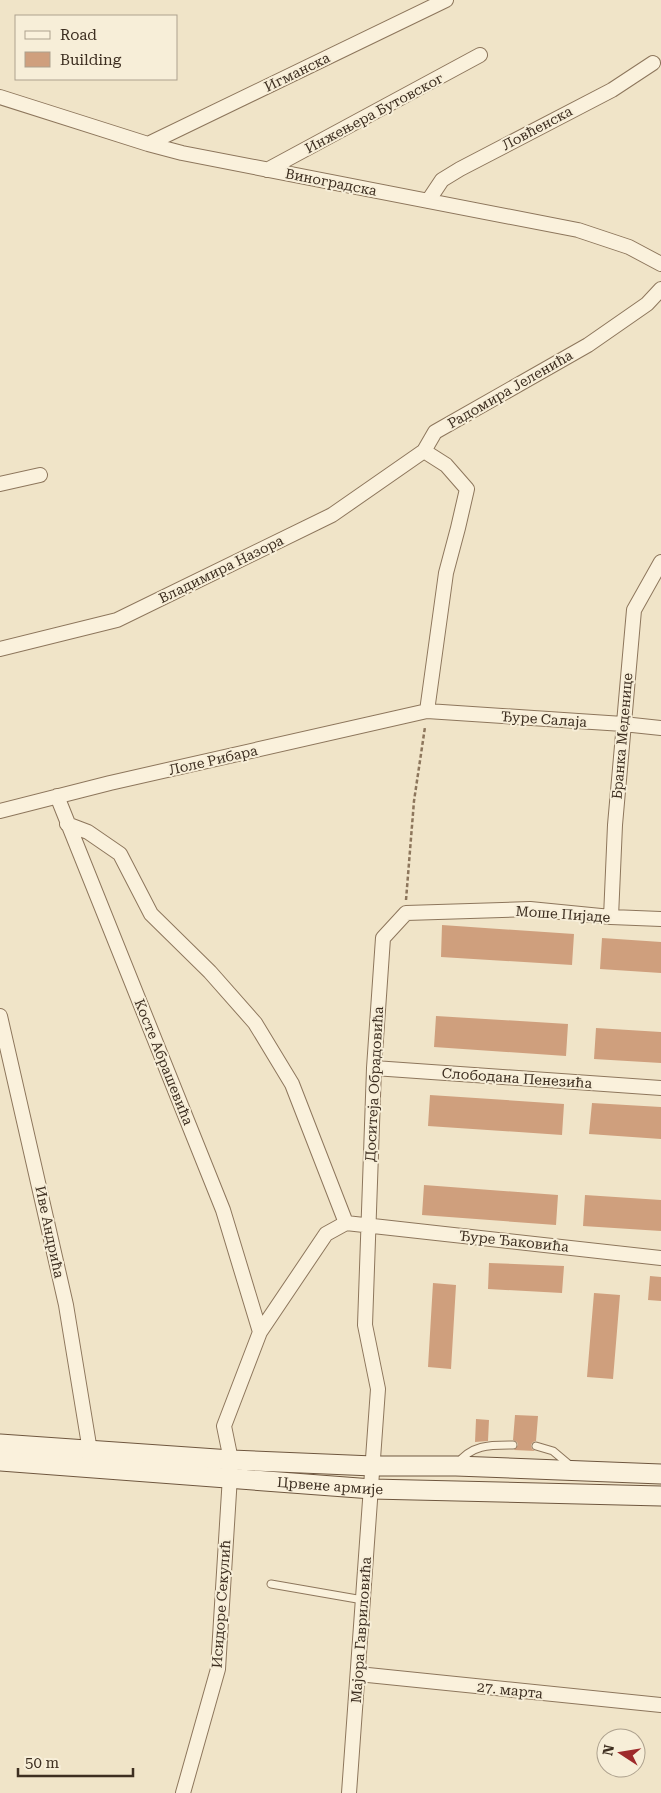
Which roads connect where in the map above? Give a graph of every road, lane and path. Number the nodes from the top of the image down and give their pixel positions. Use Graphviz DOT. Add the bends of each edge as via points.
graph roads {
  1 [pos="446,0"];
  2 [pos="480,55"];
  3 [pos="653,63"];
  4 [pos="0,97"];
  5 [pos="148,144"];
  6 [pos="267,170"];
  7 [pos="428,201"];
  8 [pos="661,264"];
  9 [pos="661,289"];
  10 [pos="424,451"];
  11 [pos="40,475"];
  12 [pos="0,484"];
  13 [pos="661,562"];
  14 [pos="0,649"];
  15 [pos="427,710"];
  16 [pos="623,724"];
  17 [pos="661,728"];
  18 [pos="57,796"];
  19 [pos="0,810"];
  20 [pos="67,824"];
  21 [pos="406,913"];
  22 [pos="611,917"];
  23 [pos="661,919"];
  24 [pos="0,1016"];
  25 [pos="374,1068"];
  26 [pos="661,1088"];
  27 [pos="346,1223"];
  28 [pos="368,1225"];
  29 [pos="661,1258"];
  30 [pos="260,1332"];
  31 [pos="0,1444"];
  32 [pos="513,1445"];
  33 [pos="536,1446"];
  34 [pos="90,1451"];
  35 [pos="0,1461"];
  36 [pos="373,1466"];
  37 [pos="456,1466"];
  38 [pos="230,1470"];
  39 [pos="576,1471"];
  40 [pos="661,1474"];
  41 [pos="372,1489"];
  42 [pos="661,1496"];
  43 [pos="271,1584"];
  44 [pos="363,1600"];
  45 [pos="358,1674"];
  46 [pos="661,1705"];
  47 [pos="182,1793"];
  48 [pos="349,1793"];
  1 -- 5 [label="street, Игманска"];
  2 -- 6 [label="street, Инжењера Бутовског"];
  3 -- 7 [label="street, Ловћенска" via="612,90 442,180"];
  4 -- 5 [label="street, Виноградска"];
  5 -- 6 [label="street, Виноградска"];
  6 -- 7 [label="street, Виноградска"];
  7 -- 8 [label="street, Виноградска" via="578,230 629,246"];
  9 -- 10 [label="street, Радомира Јеленића" via="647,304 588,345 435,432"];
  10 -- 14 [label="street, Владимира Назора" via="332,516 117,620"];
  10 -- 15 [label="street" via="446,465 467,489 446,573"];
  11 -- 12 [label="street"];
  13 -- 16 [label="street, Бранка Меденице" via="634,610"];
  15 -- 16 [label="street, Ђуре Салаја"];
  15 -- 18 [label="street, Лоле Рибара"];
  15 -- 21 [label="path" via="414,801"];
  16 -- 17 [label="street, Ђуре Салаја"];
  16 -- 22 [label="street, Бранка Меденице"];
  18 -- 19 [label="street, Лоле Рибара"];
  18 -- 20 [label="street, Косте Абрашевића"];
  20 -- 27 [label="street" via="88,832 120,854 151,914 210,972 255,1023 292,1084"];
  20 -- 30 [label="street, Косте Абрашевића" via="223,1210"];
  21 -- 22 [label="street, Моше Пијаде" via="530,909"];
  21 -- 25 [label="street, Доситеја Обрадовића" via="383,938"];
  22 -- 23 [label="street, Моше Пијаде"];
  24 -- 34 [label="street, Иве Андрића" via="66,1305"];
  25 -- 26 [label="street, Слободана Пенезића"];
  25 -- 28 [label="street, Доситеја Обрадовића"];
  27 -- 28 [label="street"];
  27 -- 30 [label="street" via="326,1234"];
  28 -- 29 [label="street, Ђуре Ђаковића"];
  28 -- 36 [label="street, Доситеја Обрадовића" via="365,1325 378,1389"];
  30 -- 38 [label="street" via="224,1426"];
  31 -- 34 [label="main road, Црвене армије"];
  32 -- 37 [label="lane" via="481,1446 469,1452"];
  33 -- 39 [label="lane" via="561,1456"];
  34 -- 38 [label="main road, Црвене армије"];
  35 -- 38 [label="main road, Црвене армије"];
  36 -- 37 [label="main road, Црвене армије"];
  36 -- 38 [label="main road, Црвене армије"];
  36 -- 41 [label="street, Мајора Гавриловића"];
  37 -- 39 [label="main road, Црвене армије"];
  38 -- 41 [label="main road, Црвене армије"];
  38 -- 47 [label="street, Исидоре Секулић" via="218,1669"];
  39 -- 40 [label="main road, Црвене армије"];
  41 -- 42 [label="main road, Црвене армије"];
  41 -- 44 [label="street, Мајора Гавриловића"];
  43 -- 44 [label="lane"];
  44 -- 45 [label="street, Мајора Гавриловића"];
  45 -- 46 [label="street, 27. марта"];
  45 -- 48 [label="street, Мајора Гавриловића"];
}
